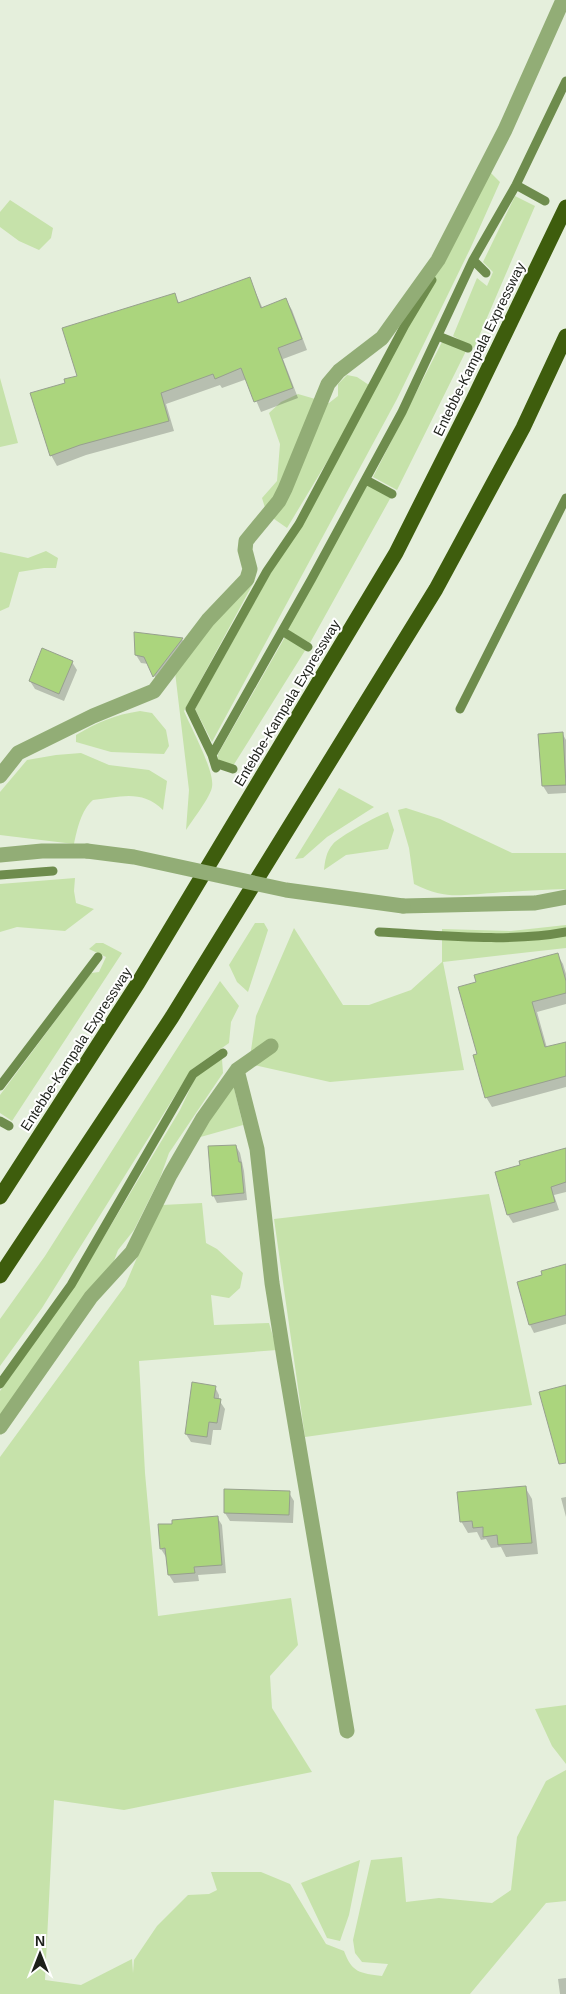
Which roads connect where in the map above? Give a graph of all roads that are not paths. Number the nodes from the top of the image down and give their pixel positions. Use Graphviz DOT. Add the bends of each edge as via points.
graph roads {
  1 [pos="563,0"];
  2 [pos="566,207"];
  3 [pos="566,336"];
  4 [pos="0,776"];
  5 [pos="0,856"];
  6 [pos="566,897"];
  7 [pos="271,1046"];
  8 [pos="237,1070"];
  9 [pos="0,1197"];
  10 [pos="0,1276"];
  11 [pos="0,1427"];
  12 [pos="347,1731"];
  1 -- 4 [label="street" via="505,130 438,260 382,338 339,371 328,384 286,489 246,541 250,569 247,579 208,620 154,691 93,716 18,753"];
  2 -- 9 [label="highway, Entebbe-Kampala Expressway" via="396,553 138,983"];
  3 -- 10 [label="highway" via="523,428 436,589 172,1017"];
  5 -- 6 [label="street, bridge" via="87,852 134,857 286,890 403,906 535,903"];
  7 -- 8 [label="street"];
  8 -- 11 [label="street" via="203,1118 170,1175 132,1252 91,1297"];
  8 -- 12 [label="street" via="257,1149 272,1283"];
}
